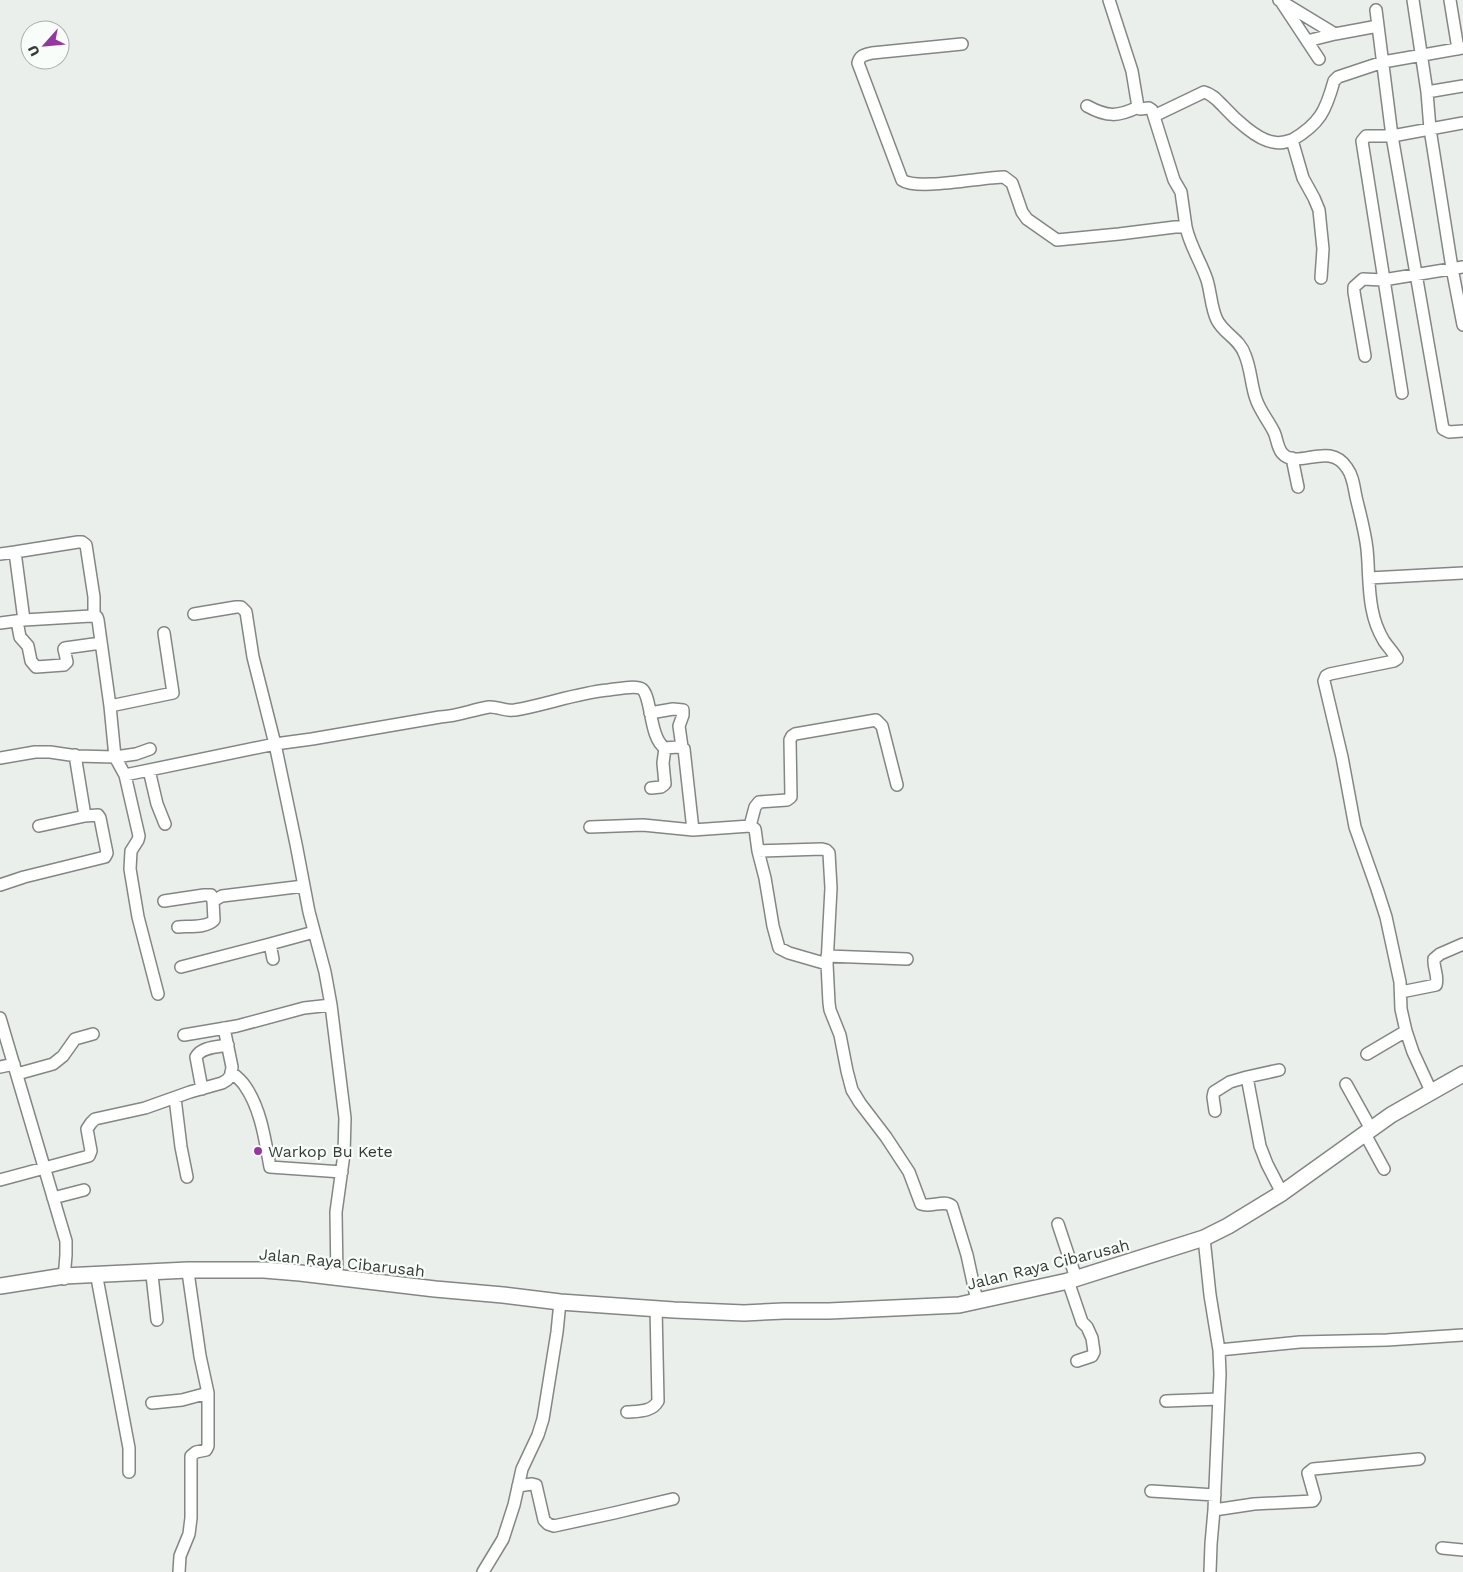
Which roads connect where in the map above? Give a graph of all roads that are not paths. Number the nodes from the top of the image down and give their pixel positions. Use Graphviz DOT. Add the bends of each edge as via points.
graph roads {
  1 [pos="1109,0"];
  2 [pos="1280,0"];
  3 [pos="1413,0"];
  4 [pos="1450,0"];
  5 [pos="1376,10"];
  6 [pos="1378,26"];
  7 [pos="1334,34"];
  8 [pos="1307,41"];
  9 [pos="962,44"];
  10 [pos="1461,48"];
  11 [pos="1422,54"];
  12 [pos="1319,60"];
  13 [pos="1383,62"];
  14 [pos="1463,86"];
  15 [pos="1427,92"];
  16 [pos="1087,106"];
  17 [pos="1138,107"];
  18 [pos="1154,116"];
  19 [pos="1463,123"];
  20 [pos="1430,129"];
  21 [pos="1392,136"];
  22 [pos="1292,140"];
  23 [pos="1186,227"];
  24 [pos="1458,268"];
  25 [pos="1417,274"];
  26 [pos="1321,278"];
  27 [pos="1383,280"];
  28 [pos="1463,325"];
  29 [pos="1365,356"];
  30 [pos="1402,393"];
  31 [pos="1463,431"];
  32 [pos="1292,458"];
  33 [pos="1298,487"];
  34 [pos="15,552"];
  35 [pos="0,554"];
  36 [pos="1463,573"];
  37 [pos="1369,578"];
  38 [pos="194,614"];
  39 [pos="94,616"];
  40 [pos="21,621"];
  41 [pos="0,623"];
  42 [pos="164,633"];
  43 [pos="102,643"];
  44 [pos="110,706"];
  45 [pos="650,713"];
  46 [pos="275,744"];
  47 [pos="682,747"];
  48 [pos="665,748"];
  49 [pos="150,749"];
  50 [pos="75,755"];
  51 [pos="114,757"];
  52 [pos="0,758"];
  53 [pos="149,770"];
  54 [pos="125,775"];
  55 [pos="897,785"];
  56 [pos="651,788"];
  57 [pos="85,816"];
  58 [pos="165,824"];
  59 [pos="39,826"];
  60 [pos="750,826"];
  61 [pos="590,827"];
  62 [pos="693,830"];
  63 [pos="758,851"];
  64 [pos="0,885"];
  65 [pos="304,886"];
  66 [pos="164,901"];
  67 [pos="213,901"];
  68 [pos="178,927"];
  69 [pos="314,932"];
  70 [pos="270,944"];
  71 [pos="1463,944"];
  72 [pos="273,959"];
  73 [pos="827,960"];
  74 [pos="907,960"];
  75 [pos="181,966"];
  76 [pos="1401,992"];
  77 [pos="158,994"];
  78 [pos="331,1005"];
  79 [pos="0,1018"];
  80 [pos="224,1028"];
  81 [pos="1406,1031"];
  82 [pos="93,1034"];
  83 [pos="184,1035"];
  84 [pos="228,1045"];
  85 [pos="1367,1054"];
  86 [pos="0,1067"];
  87 [pos="15,1069"];
  88 [pos="1279,1070"];
  89 [pos="231,1072"];
  90 [pos="1463,1074"];
  91 [pos="1247,1077"];
  92 [pos="1346,1084"];
  93 [pos="202,1089"];
  94 [pos="1432,1091"];
  95 [pos="176,1098"];
  96 [pos="1215,1111"];
  97 [pos="1368,1132"];
  98 [pos="45,1168"];
  99 [pos="1384,1169"];
  100 [pos="342,1172"];
  101 [pos="187,1177"];
  102 [pos="0,1180"];
  103 [pos="84,1190"];
  104 [pos="1282,1193"];
  105 [pos="53,1198"];
  106 [pos="1058,1224"];
  107 [pos="1204,1238"];
  108 [pos="188,1272"];
  109 [pos="152,1275"];
  110 [pos="64,1278"];
  111 [pos="97,1278"];
  112 [pos="337,1278"];
  113 [pos="1072,1279"];
  114 [pos="0,1287"];
  115 [pos="977,1301"];
  116 [pos="560,1302"];
  117 [pos="656,1308"];
  118 [pos="157,1320"];
  119 [pos="1463,1335"];
  120 [pos="1219,1350"];
  121 [pos="1077,1361"];
  122 [pos="208,1393"];
  123 [pos="1219,1399"];
  124 [pos="1166,1401"];
  125 [pos="152,1403"];
  126 [pos="627,1412"];
  127 [pos="1419,1459"];
  128 [pos="129,1472"];
  129 [pos="518,1486"];
  130 [pos="1151,1491"];
  131 [pos="1215,1495"];
  132 [pos="673,1499"];
  133 [pos="1214,1510"];
  134 [pos="1442,1548"];
  135 [pos="1463,1550"];
  136 [pos="179,1572"];
  137 [pos="484,1572"];
  138 [pos="1210,1572"];
  1 -- 17 [label="street" via="1132,71"];
  2 -- 7 [label="street"];
  2 -- 8 [label="street"];
  3 -- 11 [label="street"];
  4 -- 10 [label="street"];
  5 -- 6 [label="street"];
  6 -- 7 [label="street"];
  6 -- 13 [label="street"];
  7 -- 8 [label="street"];
  8 -- 12 [label="street"];
  9 -- 23 [label="street" via="860,57 858,63 904,182 928,184 1004,177 1012,183 1026,219 1057,240"];
  10 -- 11 [label="street"];
  11 -- 13 [label="street"];
  11 -- 15 [label="street"];
  13 -- 21 [label="street"];
  13 -- 22 [label="street" via="1338,77 1321,116 1307,132"];
  14 -- 15 [label="street"];
  15 -- 20 [label="street"];
  16 -- 17 [label="street" via="1118,115"];
  17 -- 18 [label="street" via="1151,109"];
  18 -- 22 [label="street" via="1207,92 1262,138 1280,143"];
  18 -- 23 [label="street" via="1174,180 1181,192"];
  19 -- 20 [label="street"];
  20 -- 21 [label="street"];
  20 -- 24 [label="street"];
  21 -- 25 [label="street"];
  21 -- 27 [label="street" via="1366,136 1362,141"];
  22 -- 26 [label="street" via="1303,178 1319,210"];
  23 -- 32 [label="street" via="1207,279 1216,318 1226,333 1242,347 1258,407 1274,431 1281,452"];
  24 -- 25 [label="street"];
  24 -- 28 [label="street"];
  25 -- 27 [label="street"];
  25 -- 31 [label="street" via="1443,429"];
  27 -- 29 [label="street" via="1363,279 1354,287"];
  27 -- 30 [label="street"];
  32 -- 33 [label="street"];
  32 -- 37 [label="street" via="1332,456 1346,466 1365,535"];
  34 -- 35 [label="street"];
  34 -- 39 [label="street" via="78,542 86,545"];
  34 -- 40 [label="street"];
  36 -- 37 [label="street"];
  37 -- 76 [label="street" via="1371,608 1377,627 1397,659 1330,674 1324,681 1355,827 1386,917"];
  38 -- 46 [label="street" via="236,606 245,610"];
  39 -- 40 [label="street"];
  39 -- 43 [label="street" via="98,620"];
  40 -- 41 [label="street"];
  40 -- 43 [label="street" via="20,637 36,666 64,665 67,662 65,648"];
  42 -- 44 [label="street" via="173,693"];
  43 -- 44 [label="street"];
  44 -- 51 [label="street"];
  45 -- 46 [label="street" via="643,691 637,687 624,688 514,711 490,707 456,716"];
  45 -- 47 [label="street" via="682,710 684,714 679,726"];
  45 -- 48 [label="street" via="660,743"];
  46 -- 53 [label="street"];
  46 -- 65 [label="street"];
  47 -- 48 [label="street"];
  47 -- 62 [label="street"];
  48 -- 56 [label="street" via="665,784"];
  49 -- 51 [label="street"];
  50 -- 51 [label="street"];
  50 -- 52 [label="street" via="35,752"];
  50 -- 57 [label="street"];
  51 -- 54 [label="street"];
  53 -- 54 [label="street"];
  53 -- 58 [label="street" via="156,804"];
  54 -- 77 [label="street" via="139,836 130,854 131,879"];
  55 -- 60 [label="street" via="882,726 876,720 795,734 790,740 791,797 759,802"];
  57 -- 59 [label="street"];
  57 -- 64 [label="street" via="100,817 106,857"];
  60 -- 62 [label="street"];
  60 -- 63 [label="street" via="754,830"];
  61 -- 62 [label="street" via="643,825"];
  63 -- 73 [label="street" via="779,948 788,953"];
  63 -- 73 [label="street" via="822,849 829,853 831,888"];
  65 -- 67 [label="street" via="222,896"];
  65 -- 69 [label="street"];
  66 -- 67 [label="street" via="211,895"];
  67 -- 68 [label="street" via="213,922"];
  69 -- 70 [label="street"];
  69 -- 78 [label="street"];
  70 -- 72 [label="street"];
  70 -- 75 [label="street"];
  71 -- 76 [label="street" via="1434,959 1436,985"];
  73 -- 74 [label="street"];
  73 -- 115 [label="street" via="829,1003 852,1090 909,1172 921,1204 947,1203 952,1206 972,1272"];
  76 -- 81 [label="street"];
  78 -- 80 [label="street" via="304,1008"];
  78 -- 100 [label="street" via="345,1118"];
  79 -- 87 [label="street"];
  80 -- 83 [label="street"];
  80 -- 84 [label="street"];
  81 -- 85 [label="street"];
  81 -- 94 [label="street"];
  82 -- 87 [label="street" via="75,1040 53,1064"];
  84 -- 89 [label="street"];
  84 -- 93 [label="street" via="201,1050 197,1054"];
  86 -- 87 [label="street"];
  87 -- 98 [label="street"];
  88 -- 91 [label="street"];
  89 -- 93 [label="street" via="222,1083"];
  89 -- 100 [label="street" via="245,1085 254,1103 270,1167"];
  90 -- 94 [label="main road, Jalan Raya Cibarusah"];
  91 -- 96 [label="street" via="1214,1092"];
  91 -- 104 [label="street" via="1260,1146"];
  92 -- 97 [label="street"];
  93 -- 95 [label="street"];
  94 -- 97 [label="main road, Jalan Raya Cibarusah"];
  95 -- 98 [label="street" via="95,1119 87,1129 90,1155"];
  95 -- 101 [label="street"];
  97 -- 99 [label="street"];
  97 -- 104 [label="main road, Jalan Raya Cibarusah"];
  98 -- 102 [label="street"];
  98 -- 105 [label="street"];
  100 -- 112 [label="street" via="336,1212"];
  103 -- 105 [label="street"];
  104 -- 107 [label="main road, Jalan Raya Cibarusah"];
  105 -- 110 [label="street" via="66,1245"];
  106 -- 113 [label="street"];
  107 -- 113 [label="main road, Jalan Raya Cibarusah"];
  107 -- 120 [label="street"];
  108 -- 109 [label="main road, Jalan Raya Cibarusah"];
  108 -- 112 [label="main road, Jalan Raya Cibarusah"];
  108 -- 122 [label="street"];
  109 -- 111 [label="main road, Jalan Raya Cibarusah"];
  109 -- 118 [label="street"];
  110 -- 111 [label="main road, Jalan Raya Cibarusah"];
  110 -- 112 [label="main road, Jalan Raya Cibarusah" via="188,1270 264,1270"];
  110 -- 114 [label="main road, Jalan Raya Cibarusah"];
  111 -- 128 [label="street" via="129,1448"];
  112 -- 116 [label="main road, Jalan Raya Cibarusah"];
  113 -- 115 [label="main road, Jalan Raya Cibarusah"];
  113 -- 121 [label="street" via="1082,1322 1092,1338 1094,1352 1092,1356"];
  115 -- 117 [label="main road, Jalan Raya Cibarusah" via="947,1306 744,1313"];
  116 -- 117 [label="main road, Jalan Raya Cibarusah"];
  116 -- 129 [label="street" via="543,1419 524,1461"];
  117 -- 126 [label="street" via="658,1401 648,1410"];
  119 -- 120 [label="street" via="1300,1342"];
  120 -- 123 [label="street"];
  122 -- 125 [label="street"];
  122 -- 136 [label="street" via="208,1446 191,1456 192,1518 180,1556"];
  123 -- 124 [label="street"];
  123 -- 131 [label="street"];
  127 -- 133 [label="street" via="1313,1469 1308,1473 1313,1501"];
  129 -- 132 [label="street" via="536,1486 544,1520 554,1526"];
  129 -- 137 [label="street" via="503,1539"];
  130 -- 131 [label="street"];
  131 -- 133 [label="street"];
  133 -- 138 [label="street"];
  134 -- 135 [label="street"];
}
